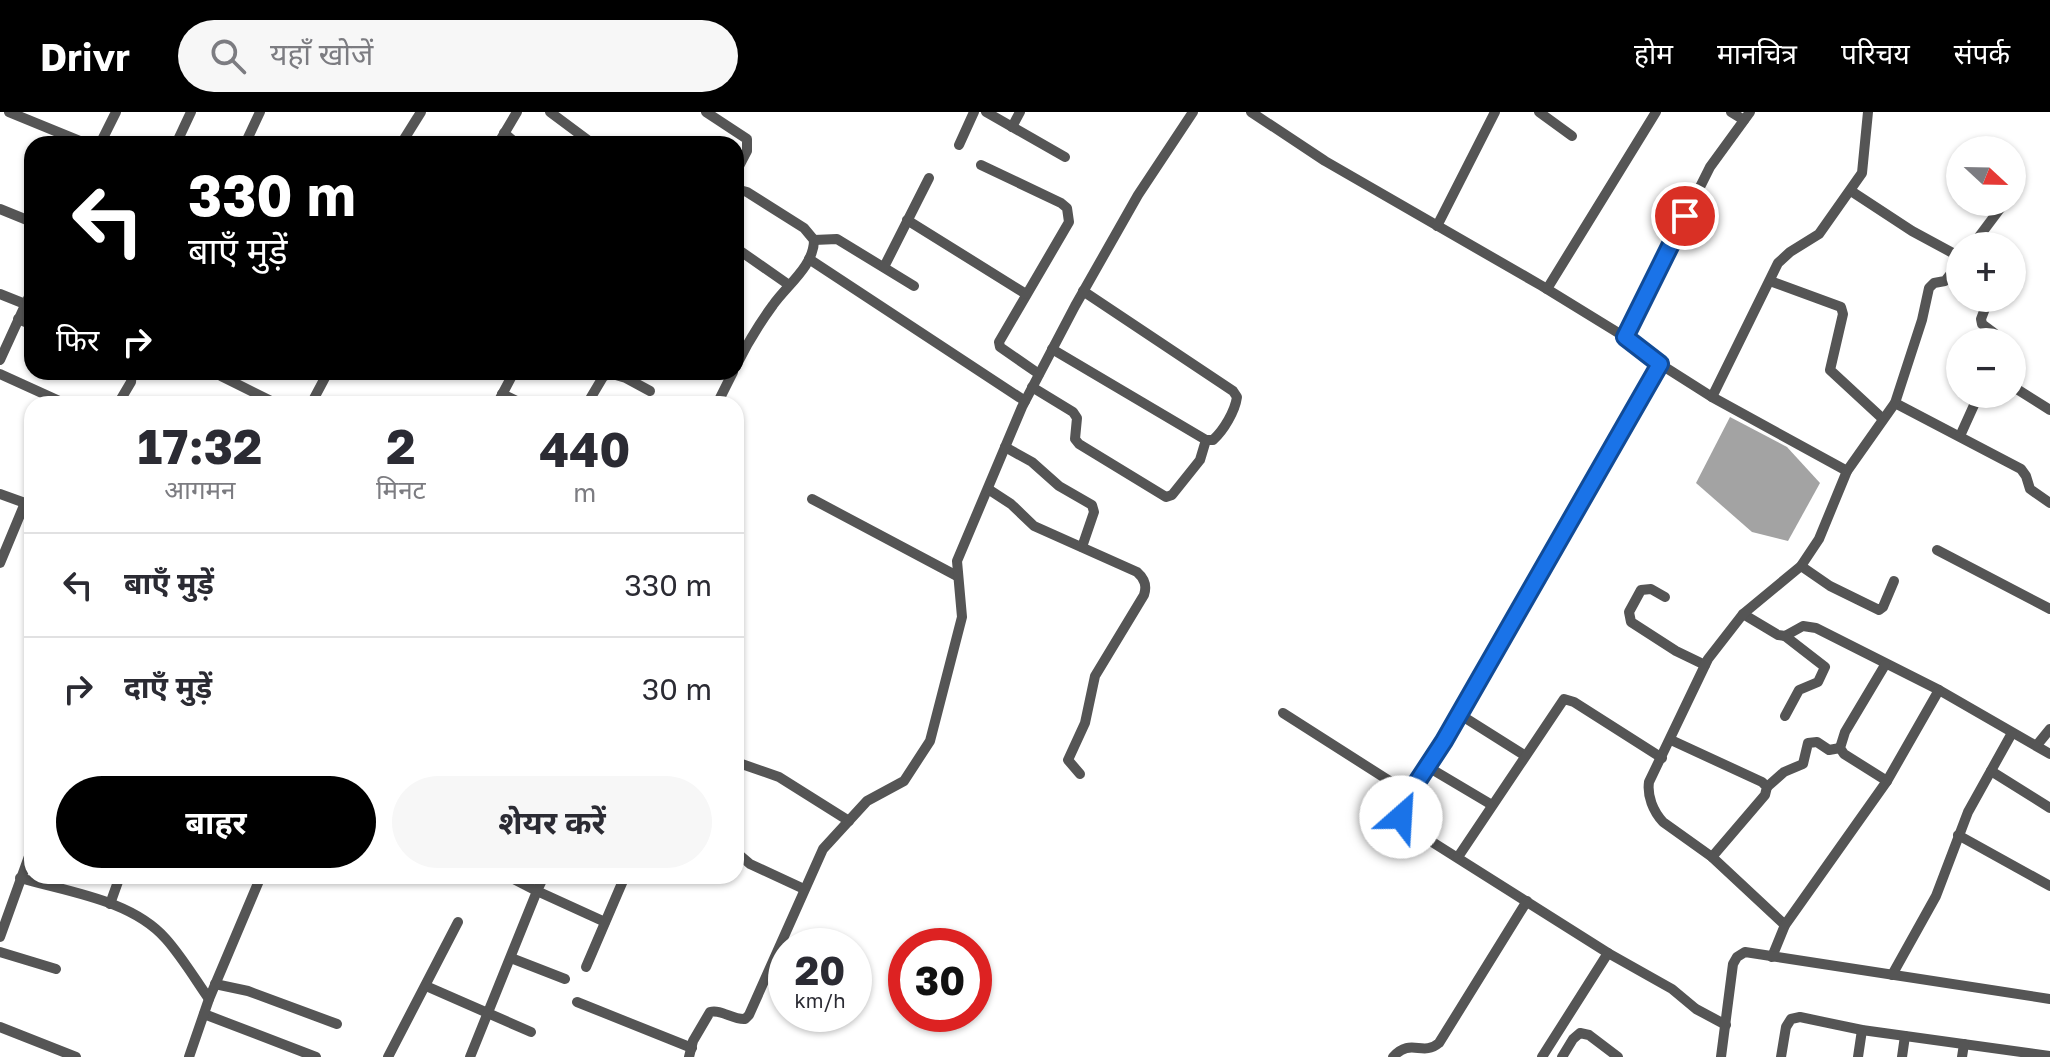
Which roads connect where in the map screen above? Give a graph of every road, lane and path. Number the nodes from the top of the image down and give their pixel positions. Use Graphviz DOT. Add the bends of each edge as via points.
graph roads {
  1 [pos="9,112"];
  2 [pos="116,112"];
  3 [pos="191,112"];
  4 [pos="260,112"];
  5 [pos="421,112"];
  6 [pos="517,112"];
  7 [pos="550,112"];
  8 [pos="706,112"];
  9 [pos="974,112"];
  10 [pos="986,112"];
  11 [pos="1020,112"];
  12 [pos="1193,112"];
  13 [pos="1251,112"];
  14 [pos="1495,112"];
  15 [pos="1539,112"];
  16 [pos="1656,112"];
  17 [pos="1731,112"];
  18 [pos="1868,112"];
  19 [pos="1747,116"];
  20 [pos="1012,127"];
  21 [pos="504,133"];
  22 [pos="68,136"];
  23 [pos="104,136"];
  24 [pos="180,136"];
  25 [pos="249,136"];
  26 [pos="406,136"];
  27 [pos="502,136"];
  28 [pos="508,136"];
  29 [pos="582,136"];
  30 [pos="742,136"];
  31 [pos="1572,136"];
  32 [pos="744,137"];
  33 [pos="959,145"];
  34 [pos="744,157"];
  35 [pos="1065,157"];
  36 [pos="981,165"];
  37 [pos="929,178"];
  38 [pos="744,191"];
  39 [pos="1851,191"];
  40 [pos="0,209"];
  41 [pos="24,219"];
  42 [pos="907,220"];
  43 [pos="1437,226"];
  44 [pos="814,240"];
  45 [pos="1946,252"];
  46 [pos="744,254"];
  47 [pos="809,259"];
  48 [pos="884,267"];
  49 [pos="1946,279"];
  50 [pos="1770,281"];
  51 [pos="789,285"];
  52 [pos="914,286"];
  53 [pos="1547,289"];
  54 [pos="1083,291"];
  55 [pos="0,294"];
  56 [pos="1026,294"];
  57 [pos="24,304"];
  58 [pos="24,306"];
  59 [pos="18,319"];
  60 [pos="24,322"];
  61 [pos="1625,337"];
  62 [pos="3,346"];
  63 [pos="744,349"];
  64 [pos="1052,349"];
  65 [pos="0,360"];
  66 [pos="1660,364"];
  67 [pos="0,374"];
  68 [pos="1039,374"];
  69 [pos="229,380"];
  70 [pos="634,380"];
  71 [pos="1032,387"];
  72 [pos="650,391"];
  73 [pos="2026,395"];
  74 [pos="48,396"];
  75 [pos="261,396"];
  76 [pos="1712,397"];
  77 [pos="1025,401"];
  78 [pos="1895,403"];
  79 [pos="1973,408"];
  80 [pos="2050,410"];
  81 [pos="1883,419"];
  82 [pos="1960,436"];
  83 [pos="1206,440"];
  84 [pos="1005,447"];
  85 [pos="1847,471"];
  86 [pos="988,489"];
  87 [pos="0,494"];
  88 [pos="812,499"];
  89 [pos="24,502"];
  90 [pos="2050,503"];
  91 [pos="24,514"];
  92 [pos="1082,547"];
  93 [pos="1937,550"];
  94 [pos="0,563"];
  95 [pos="1801,566"];
  96 [pos="957,576"];
  97 [pos="1894,581"];
  98 [pos="1665,597"];
  99 [pos="2050,609"];
  100 [pos="1743,614"];
  101 [pos="1785,636"];
  102 [pos="1705,665"];
  103 [pos="1885,665"];
  104 [pos="1939,690"];
  105 [pos="1283,713"];
  106 [pos="1459,714"];
  107 [pos="1785,716"];
  108 [pos="2050,729"];
  109 [pos="2012,733"];
  110 [pos="1671,740"];
  111 [pos="2037,745"];
  112 [pos="1840,748"];
  113 [pos="2050,754"];
  114 [pos="1524,755"];
  115 [pos="1662,758"];
  116 [pos="744,765"];
  117 [pos="1428,767"];
  118 [pos="1991,771"];
  119 [pos="1080,774"];
  120 [pos="1887,781"];
  121 [pos="1767,787"];
  122 [pos="1410,794"];
  123 [pos="1492,805"];
  124 [pos="2050,808"];
  125 [pos="849,821"];
  126 [pos="1958,835"];
  127 [pos="1458,857"];
  128 [pos="1712,857"];
  129 [pos="744,859"];
  130 [pos="24,868"];
  131 [pos="20,878"];
  132 [pos="24,879"];
  133 [pos="41,884"];
  134 [pos="117,884"];
  135 [pos="258,884"];
  136 [pos="523,884"];
  137 [pos="540,884"];
  138 [pos="622,884"];
  139 [pos="2050,886"];
  140 [pos="804,889"];
  141 [pos="537,891"];
  142 [pos="1527,901"];
  143 [pos="110,904"];
  144 [pos="458,922"];
  145 [pos="605,922"];
  146 [pos="1785,925"];
  147 [pos="0,937"];
  148 [pos="0,952"];
  149 [pos="1608,953"];
  150 [pos="1772,957"];
  151 [pos="511,958"];
  152 [pos="586,967"];
  153 [pos="56,969"];
  154 [pos="1892,975"];
  155 [pos="565,979"];
  156 [pos="215,984"];
  157 [pos="426,986"];
  158 [pos="209,999"];
  159 [pos="2050,999"];
  160 [pos="577,1002"];
  161 [pos="204,1014"];
  162 [pos="489,1014"];
  163 [pos="337,1024"];
  164 [pos="1726,1025"];
  165 [pos="0,1027"];
  166 [pos="1862,1030"];
  167 [pos="531,1032"];
  168 [pos="1905,1036"];
  169 [pos="1964,1044"];
  170 [pos="690,1052"];
  171 [pos="2010,1054"];
  172 [pos="2050,1056"];
  173 [pos="76,1057"];
  174 [pos="189,1057"];
  175 [pos="316,1057"];
  176 [pos="388,1057"];
  177 [pos="470,1057"];
  178 [pos="1393,1057"];
  179 [pos="1542,1057"];
  180 [pos="1562,1057"];
  181 [pos="1618,1057"];
  182 [pos="1721,1057"];
  183 [pos="1781,1057"];
  184 [pos="1858,1057"];
  185 [pos="1902,1057"];
  186 [pos="1962,1057"];
  1 -- 22 [label="street"];
  2 -- 23 [label="street"];
  3 -- 24 [label="street"];
  4 -- 25 [label="street"];
  5 -- 26 [label="street"];
  6 -- 21 [label="street"];
  7 -- 29 [label="street"];
  8 -- 30 [label="street"];
  9 -- 33 [label="street"];
  10 -- 20 [label="street"];
  11 -- 20 [label="street"];
  12 -- 54 [label="street"];
  13 -- 43 [label="street"];
  14 -- 43 [label="street"];
  15 -- 31 [label="street"];
  16 -- 53 [label="street"];
  17 -- 19 [label="street"];
  18 -- 39 [label="street" via="1864,164"];
  19 -- 61 [label="street" via="1710,167"];
  20 -- 35 [label="street"];
  21 -- 27 [label="street"];
  21 -- 28 [label="street"];
  32 -- 34 [label="street"];
  36 -- 56 [label="street" via="1061,203 1069,214"];
  37 -- 42 [label="street"];
  38 -- 44 [label="street" via="804,228"];
  39 -- 45 [label="street"];
  39 -- 50 [label="street" via="1819,234 1784,257"];
  40 -- 41 [label="street"];
  42 -- 48 [label="street"];
  42 -- 56 [label="street"];
  43 -- 53 [label="street"];
  44 -- 47 [label="street"];
  44 -- 48 [label="street" via="837,239"];
  46 -- 51 [label="street"];
  47 -- 51 [label="street"];
  47 -- 77 [label="street"];
  48 -- 52 [label="street"];
  49 -- 78 [label="street" via="1929,288"];
  50 -- 76 [label="street"];
  50 -- 81 [label="street" via="1841,307 1830,370"];
  51 -- 63 [label="street"];
  53 -- 61 [label="street"];
  54 -- 64 [label="street"];
  54 -- 83 [label="street" via="1233,391 1237,403 1219,434"];
  55 -- 57 [label="street"];
  56 -- 68 [label="street" via="1000,337 1000,347"];
  58 -- 59 [label="street"];
  59 -- 60 [label="street"];
  59 -- 62 [label="street"];
  61 -- 66 [label="street"];
  62 -- 65 [label="street"];
  64 -- 68 [label="street"];
  64 -- 83 [label="street"];
  66 -- 76 [label="street"];
  66 -- 106 [label="street"];
  67 -- 74 [label="street"];
  68 -- 71 [label="street"];
  69 -- 75 [label="street"];
  70 -- 72 [label="street"];
  71 -- 77 [label="street"];
  71 -- 83 [label="street" via="1073,412 1079,444 1166,497 1200,460"];
  73 -- 80 [label="street"];
  76 -- 85 [label="street"];
  77 -- 84 [label="street"];
  78 -- 81 [label="street"];
  78 -- 82 [label="street"];
  79 -- 82 [label="street"];
  81 -- 85 [label="street"];
  82 -- 90 [label="street" via="2021,469 2030,489"];
  84 -- 86 [label="street"];
  84 -- 92 [label="street" via="1092,505"];
  85 -- 95 [label="street" via="1819,539"];
  86 -- 92 [label="street" via="1034,526"];
  86 -- 96 [label="street" via="957,561"];
  87 -- 89 [label="street"];
  88 -- 96 [label="street"];
  91 -- 94 [label="street"];
  92 -- 119 [label="street" via="1137,572 1146,589 1092,686 1085,723 1068,760"];
  93 -- 99 [label="street"];
  95 -- 97 [label="street" via="1879,610"];
  95 -- 100 [label="street"];
  96 -- 125 [label="street" via="962,617 930,741 904,781 867,801"];
  98 -- 102 [label="street" via="1646,587 1641,590 1629,612 1631,622"];
  100 -- 101 [label="street"];
  100 -- 102 [label="street"];
  101 -- 103 [label="street" via="1809,625"];
  101 -- 107 [label="street" via="1825,667 1818,682 1799,690"];
  102 -- 110 [label="street"];
  103 -- 104 [label="street"];
  103 -- 112 [label="street"];
  104 -- 109 [label="street"];
  104 -- 120 [label="street"];
  105 -- 122 [label="street"];
  106 -- 114 [label="street"];
  106 -- 117 [label="street"];
  108 -- 111 [label="street"];
  109 -- 111 [label="street"];
  109 -- 118 [label="street"];
  110 -- 115 [label="street"];
  110 -- 121 [label="street"];
  111 -- 113 [label="street"];
  112 -- 120 [label="street"];
  112 -- 121 [label="street" via="1808,743 1803,764"];
  114 -- 115 [label="street" via="1564,699"];
  114 -- 123 [label="street"];
  115 -- 128 [label="street" via="1649,782 1656,815"];
  116 -- 125 [label="street" via="779,777"];
  117 -- 122 [label="street"];
  117 -- 123 [label="street"];
  118 -- 124 [label="street"];
  118 -- 126 [label="street"];
  120 -- 146 [label="street"];
  121 -- 128 [label="street"];
  122 -- 127 [label="street" via="1399,811 1403,823"];
  123 -- 127 [label="street"];
  125 -- 140 [label="street" via="823,849"];
  126 -- 139 [label="street"];
  126 -- 154 [label="street" via="1936,896"];
  127 -- 142 [label="street"];
  128 -- 146 [label="street"];
  129 -- 140 [label="street"];
  130 -- 131 [label="street"];
  131 -- 132 [label="street"];
  131 -- 147 [label="street"];
  133 -- 143 [label="street"];
  134 -- 143 [label="street"];
  135 -- 156 [label="street"];
  136 -- 141 [label="street"];
  137 -- 141 [label="street"];
  138 -- 145 [label="street"];
  140 -- 170 [label="street" via="749,1015 739,1020 710,1012"];
  141 -- 145 [label="street"];
  141 -- 151 [label="street"];
  142 -- 149 [label="street"];
  142 -- 178 [label="street" via="1433,1050 1407,1047"];
  143 -- 158 [label="street" via="140,916 165,938"];
  144 -- 157 [label="street"];
  145 -- 152 [label="street"];
  146 -- 150 [label="street"];
  148 -- 153 [label="street"];
  149 -- 164 [label="street"];
  149 -- 179 [label="street"];
  150 -- 154 [label="street"];
  150 -- 164 [label="street" via="1745,952 1737,957"];
  151 -- 155 [label="street"];
  151 -- 162 [label="street"];
  154 -- 159 [label="street"];
  156 -- 158 [label="street"];
  156 -- 163 [label="street"];
  157 -- 162 [label="street"];
  157 -- 176 [label="street"];
  158 -- 161 [label="street"];
  160 -- 170 [label="street"];
  161 -- 174 [label="street"];
  161 -- 175 [label="street"];
  162 -- 167 [label="street"];
  162 -- 177 [label="street"];
  164 -- 182 [label="street"];
  165 -- 173 [label="street"];
  166 -- 168 [label="street"];
  166 -- 183 [label="street" via="1812,1018 1791,1019"];
  166 -- 184 [label="street"];
  168 -- 169 [label="street"];
  168 -- 185 [label="street"];
  169 -- 171 [label="street"];
  169 -- 186 [label="street"];
  171 -- 172 [label="street"];
  180 -- 181 [label="street" via="1580,1033"];
}
